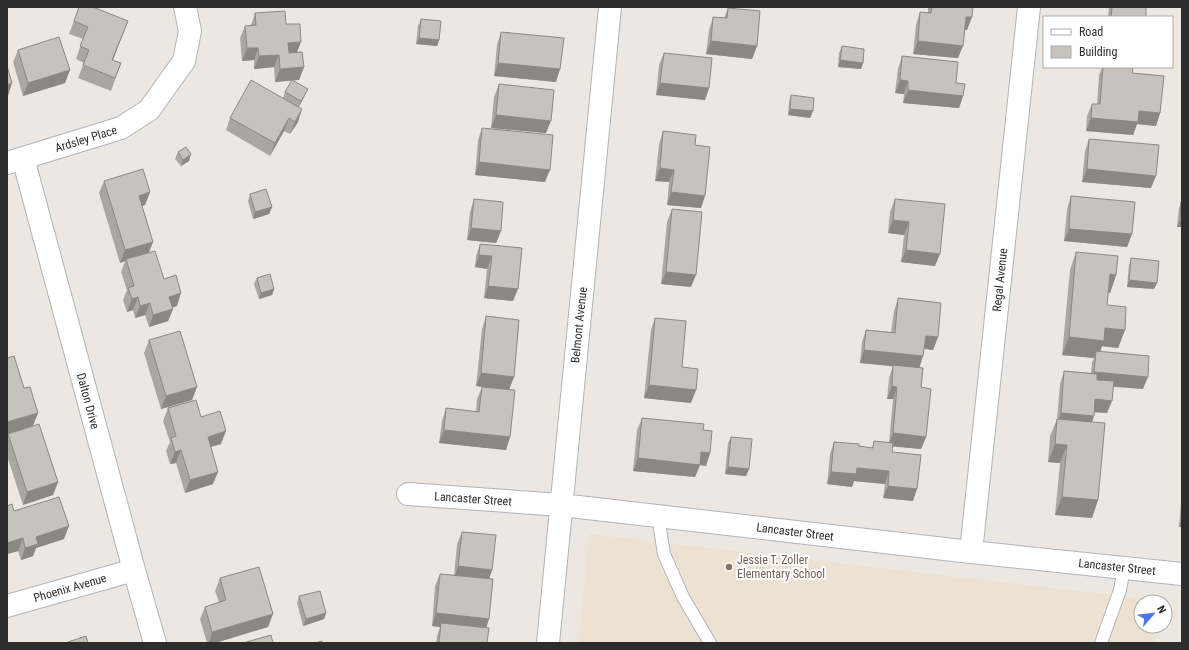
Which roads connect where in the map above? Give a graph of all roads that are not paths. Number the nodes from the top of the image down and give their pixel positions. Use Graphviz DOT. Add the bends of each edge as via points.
graph roads {
  1 [pos="185,7"];
  2 [pos="610,7"];
  3 [pos="1029,7"];
  4 [pos="15,160"];
  5 [pos="408,494"];
  6 [pos="561,505"];
  7 [pos="658,516"];
  8 [pos="971,552"];
  9 [pos="1124,568"];
  10 [pos="134,570"];
  11 [pos="1182,574"];
  12 [pos="7,606"];
  13 [pos="155,643"];
  14 [pos="548,643"];
  15 [pos="710,643"];
  16 [pos="1101,643"];
  1 -- 4 [label="street, Ardsley Place" via="190,31 184,61 149,110 121,128"];
  2 -- 6 [label="street, Belmont Avenue"];
  3 -- 8 [label="street, Regal Avenue"];
  4 -- 10 [label="street, Dalton Drive"];
  5 -- 6 [label="street, Lancaster Street"];
  6 -- 7 [label="street, Lancaster Street"];
  6 -- 14 [label="street, Belmont Avenue"];
  7 -- 8 [label="street, Lancaster Street"];
  7 -- 15 [label="lane" via="664,554 683,597"];
  8 -- 9 [label="street, Lancaster Street"];
  9 -- 11 [label="street, Lancaster Street"];
  9 -- 16 [label="lane" via="1120,590"];
  10 -- 12 [label="street, Phoenix Avenue"];
  10 -- 13 [label="street, Dalton Drive"];
}
